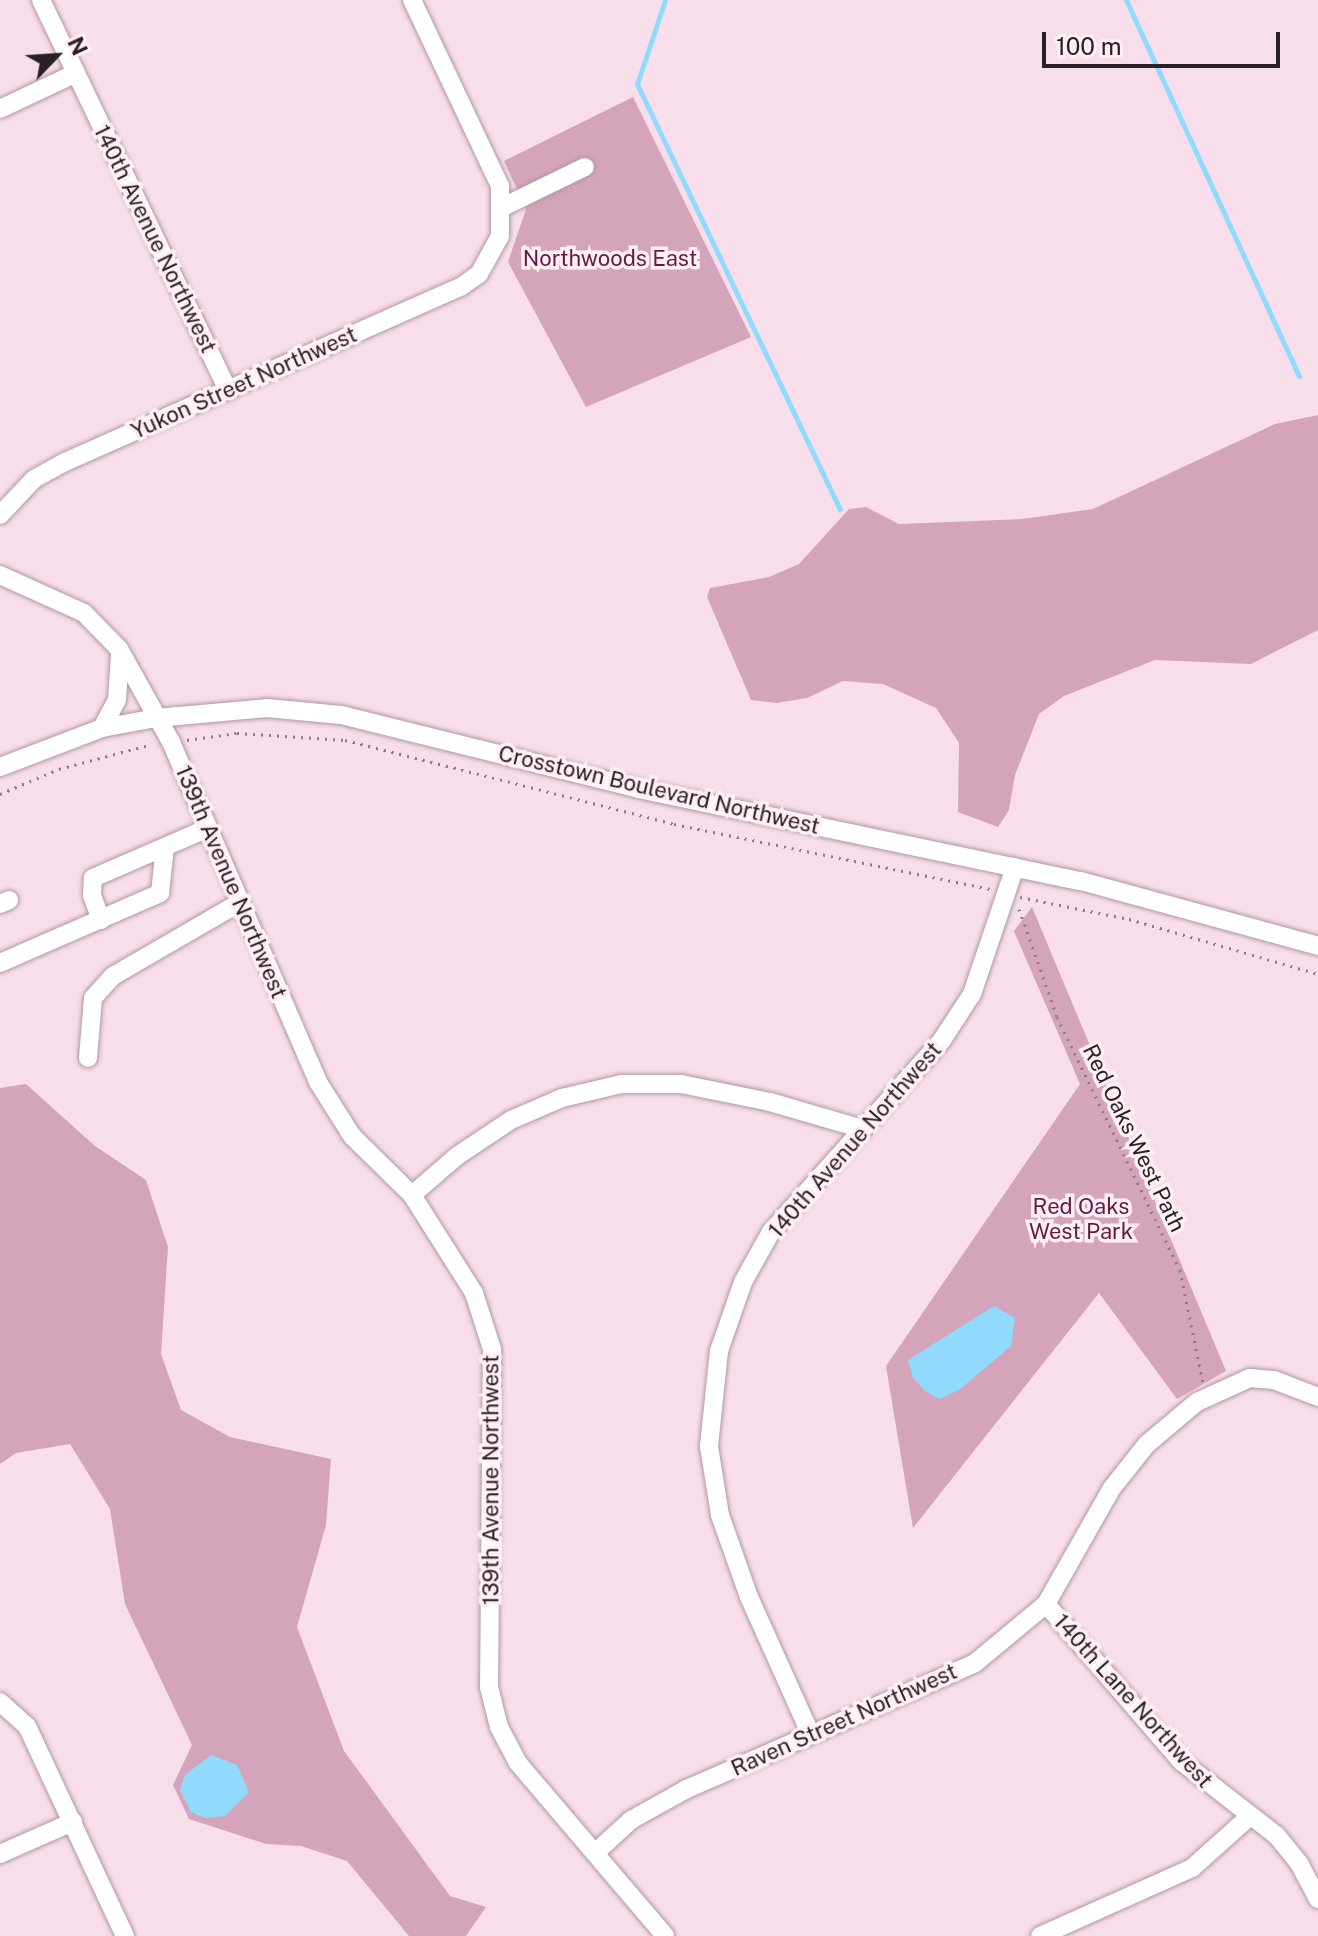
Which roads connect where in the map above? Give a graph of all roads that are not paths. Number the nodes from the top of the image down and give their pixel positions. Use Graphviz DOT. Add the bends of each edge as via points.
graph roads {
  1 [pos="41,0"];
  2 [pos="412,0"];
  3 [pos="76,73"];
  4 [pos="0,109"];
  5 [pos="585,167"];
  6 [pos="503,207"];
  7 [pos="228,391"];
  8 [pos="0,515"];
  9 [pos="0,575"];
  10 [pos="119,649"];
  11 [pos="156,718"];
  12 [pos="102,728"];
  13 [pos="0,767"];
  14 [pos="208,828"];
  15 [pos="165,847"];
  16 [pos="1015,867"];
  17 [pos="239,903"];
  18 [pos="101,920"];
  19 [pos="1318,946"];
  20 [pos="0,963"];
  21 [pos="88,1058"];
  22 [pos="863,1129"];
  23 [pos="412,1195"];
  24 [pos="1318,1397"];
  25 [pos="1046,1604"];
  26 [pos="0,1702"];
  27 [pos="811,1735"];
  28 [pos="1248,1818"];
  29 [pos="73,1822"];
  30 [pos="595,1853"];
  31 [pos="0,1854"];
  32 [pos="1318,1899"];
  33 [pos="125,1936"];
  34 [pos="665,1936"];
  35 [pos="1040,1936"];
  1 -- 3 [label="street, 140th Avenue Northwest"];
  2 -- 6 [label="street" via="494,174"];
  3 -- 4 [label="street"];
  3 -- 7 [label="street, 140th Avenue Northwest"];
  5 -- 6 [label="street"];
  6 -- 7 [label="street, Yukon Street Northwest" via="492,257 462,286"];
  7 -- 8 [label="street, Yukon Street Northwest" via="65,462 34,479"];
  9 -- 10 [label="street, 139th Avenue Northwest" via="84,613"];
  10 -- 11 [label="street, 139th Avenue Northwest"];
  10 -- 12 [label="street" via="122,679"];
  11 -- 12 [label="street, Crosstown Boulevard Northwest"];
  11 -- 14 [label="street, 139th Avenue Northwest"];
  11 -- 16 [label="street, Crosstown Boulevard Northwest" via="267,708 354,717 584,777"];
  12 -- 13 [label="street, Crosstown Boulevard Northwest"];
  14 -- 15 [label="street"];
  14 -- 17 [label="street, 139th Avenue Northwest"];
  15 -- 18 [label="street" via="160,893"];
  15 -- 18 [label="street" via="93,878 92,895"];
  16 -- 19 [label="street, Crosstown Boulevard Northwest" via="1193,908"];
  16 -- 22 [label="street, 140th Avenue Northwest" via="972,994 942,1040"];
  17 -- 21 [label="street" via="113,976 93,998"];
  17 -- 23 [label="street, 139th Avenue Northwest" via="318,1082 352,1136"];
  18 -- 20 [label="street"];
  22 -- 23 [label="street" via="681,1084 621,1084 562,1098 511,1120"];
  22 -- 27 [label="street, 140th Avenue Northwest" via="771,1232 743,1282 719,1351 709,1446 720,1515 749,1597"];
  23 -- 30 [label="street, 139th Avenue Northwest" via="474,1293 492,1349 489,1687 499,1727 518,1763"];
  24 -- 25 [label="street, Raven Street Northwest" via="1274,1380 1250,1378 1207,1397 1163,1428 1112,1488"];
  25 -- 27 [label="street, Raven Street Northwest" via="975,1663"];
  25 -- 28 [label="street, 140th Lane Northwest" via="1182,1762"];
  26 -- 29 [label="street" via="27,1726"];
  27 -- 30 [label="street, Raven Street Northwest" via="687,1789 631,1820"];
  28 -- 32 [label="street, 140th Lane Northwest" via="1277,1836"];
  28 -- 35 [label="street" via="1192,1868"];
  29 -- 31 [label="street"];
  29 -- 33 [label="street"];
  30 -- 34 [label="street, 139th Avenue Northwest"];
}
